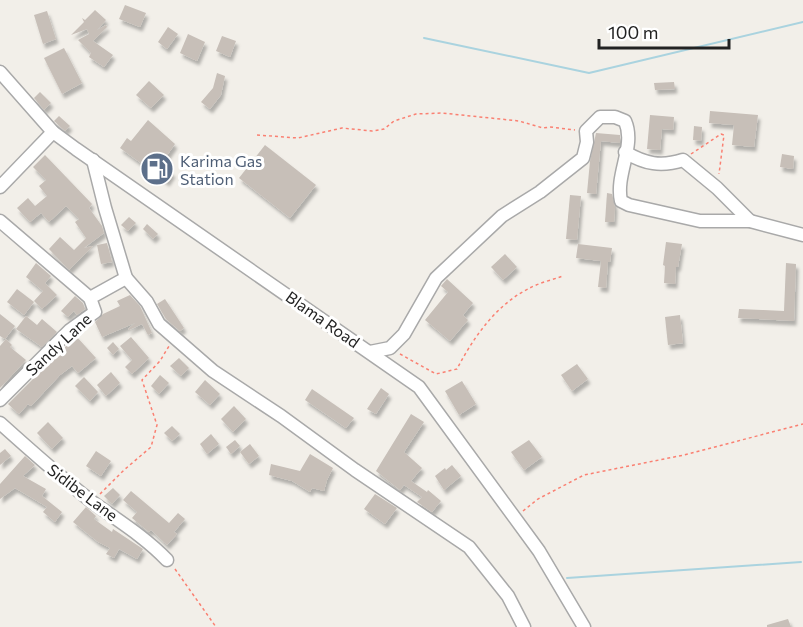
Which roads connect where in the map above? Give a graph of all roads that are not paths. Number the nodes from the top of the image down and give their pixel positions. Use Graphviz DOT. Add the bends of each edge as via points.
graph roads {
  1 [pos="0,72"];
  2 [pos="53,132"];
  3 [pos="626,152"];
  4 [pos="93,160"];
  5 [pos="0,187"];
  6 [pos="0,221"];
  7 [pos="750,221"];
  8 [pos="803,235"];
  9 [pos="126,278"];
  10 [pos="90,298"];
  11 [pos="370,352"];
  12 [pos="0,400"];
  13 [pos="0,423"];
  14 [pos="167,560"];
  15 [pos="524,627"];
  16 [pos="584,627"];
  1 -- 2 [label="street, Blama Road"];
  2 -- 4 [label="street, Blama Road"];
  2 -- 5 [label="street"];
  3 -- 7 [label="street" via="666,165 683,160"];
  3 -- 7 [label="street" via="619,191 621,201 700,221"];
  3 -- 11 [label="street" via="626,121 600,117 586,131 583,158 502,216 436,278 404,334 390,348"];
  4 -- 9 [label="street"];
  4 -- 11 [label="street, Blama Road"];
  6 -- 10 [label="street"];
  7 -- 8 [label="street"];
  9 -- 10 [label="street, Sandy Lane"];
  9 -- 15 [label="street" via="147,302 159,324 213,371 469,548 508,596"];
  10 -- 12 [label="street, Sandy Lane" via="94,312 70,330"];
  11 -- 16 [label="street, Blama Road" via="419,387 539,551"];
  13 -- 14 [label="street, Sidibe Lane" via="50,469 149,541"];
}
